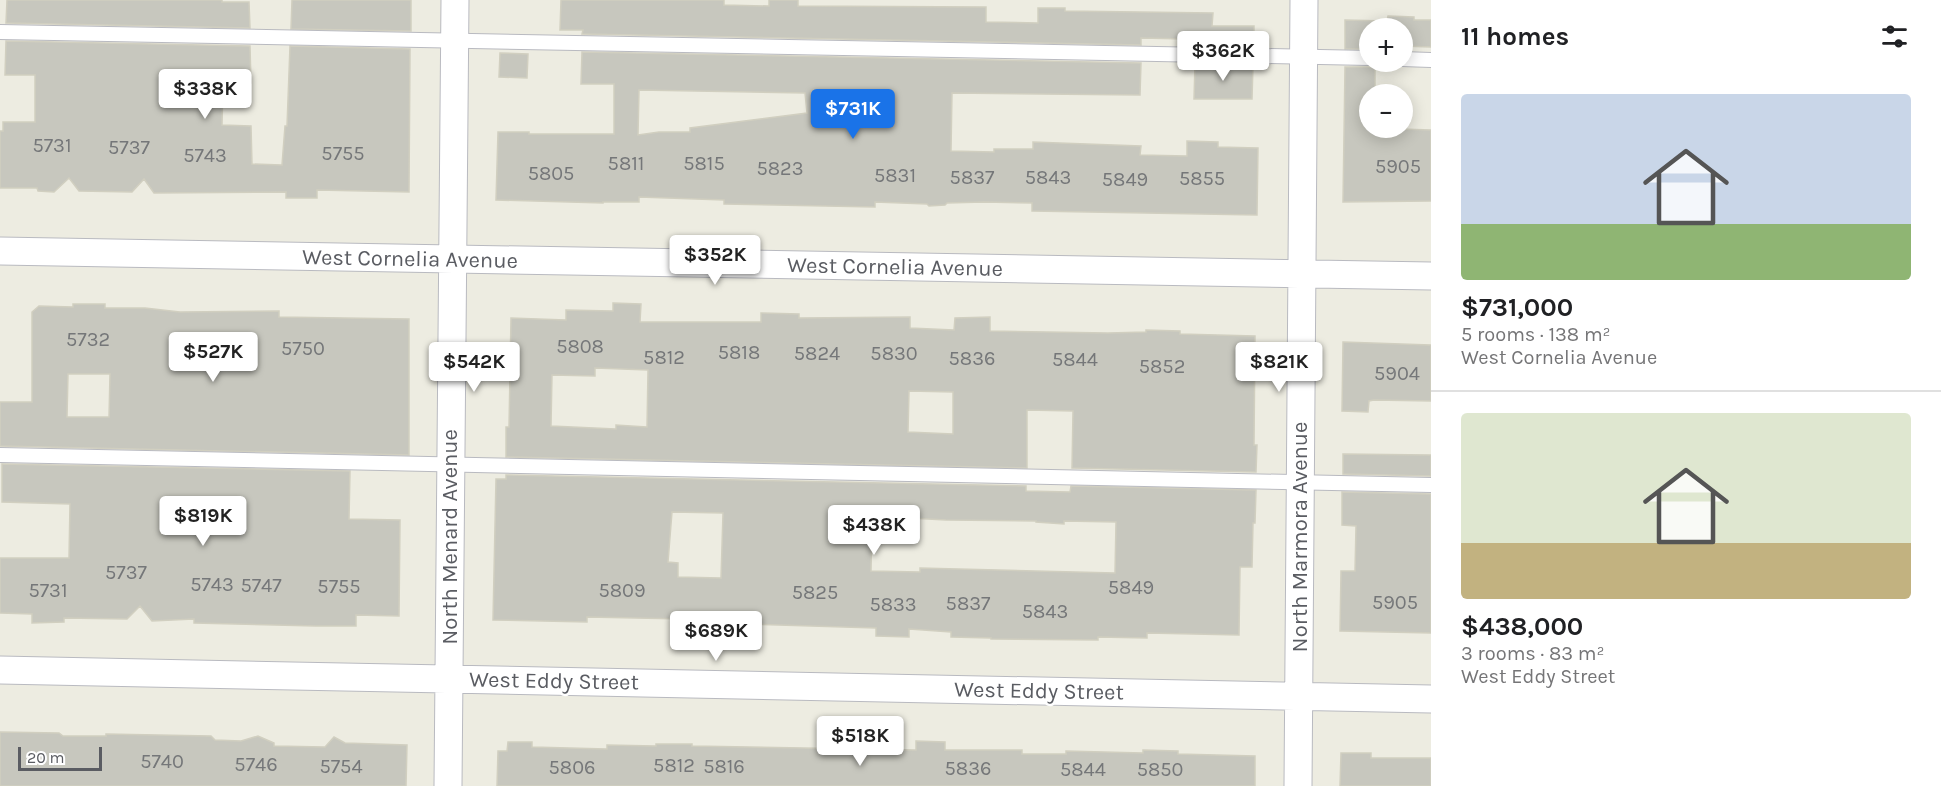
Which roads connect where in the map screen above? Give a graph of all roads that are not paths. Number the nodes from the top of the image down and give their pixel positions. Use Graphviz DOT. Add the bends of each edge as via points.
graph roads {
  1 [pos="454,0"];
  2 [pos="1304,0"];
  3 [pos="0,32"];
  4 [pos="454,40"];
  5 [pos="1304,57"];
  6 [pos="1359,58"];
  7 [pos="1413,59"];
  8 [pos="1431,60"];
  9 [pos="0,251"];
  10 [pos="453,260"];
  11 [pos="1302,273"];
  12 [pos="1431,276"];
  13 [pos="0,455"];
  14 [pos="451,464"];
  15 [pos="1300,482"];
  16 [pos="1431,484"];
  17 [pos="0,670"];
  18 [pos="449,679"];
  19 [pos="1298,697"];
  20 [pos="1431,699"];
  21 [pos="448,786"];
  22 [pos="1298,786"];
  1 -- 4 [label="street, North Menard Avenue"];
  2 -- 5 [label="street, North Marmora Avenue"];
  3 -- 4 [label="lane"];
  4 -- 5 [label="lane"];
  4 -- 10 [label="street, North Menard Avenue"];
  5 -- 6 [label="lane"];
  5 -- 11 [label="street, North Marmora Avenue"];
  7 -- 8 [label="lane"];
  9 -- 10 [label="street, West Cornelia Avenue"];
  10 -- 11 [label="street, West Cornelia Avenue"];
  10 -- 14 [label="street, North Menard Avenue"];
  11 -- 12 [label="street, West Cornelia Avenue"];
  11 -- 15 [label="street, North Marmora Avenue"];
  13 -- 14 [label="lane"];
  14 -- 15 [label="lane"];
  14 -- 18 [label="street, North Menard Avenue"];
  15 -- 16 [label="lane"];
  15 -- 19 [label="street, North Marmora Avenue"];
  17 -- 18 [label="street, West Eddy Street"];
  18 -- 19 [label="street, West Eddy Street"];
  18 -- 21 [label="street, North Menard Avenue"];
  19 -- 20 [label="street, West Eddy Street"];
  19 -- 22 [label="street, North Marmora Avenue"];
}
